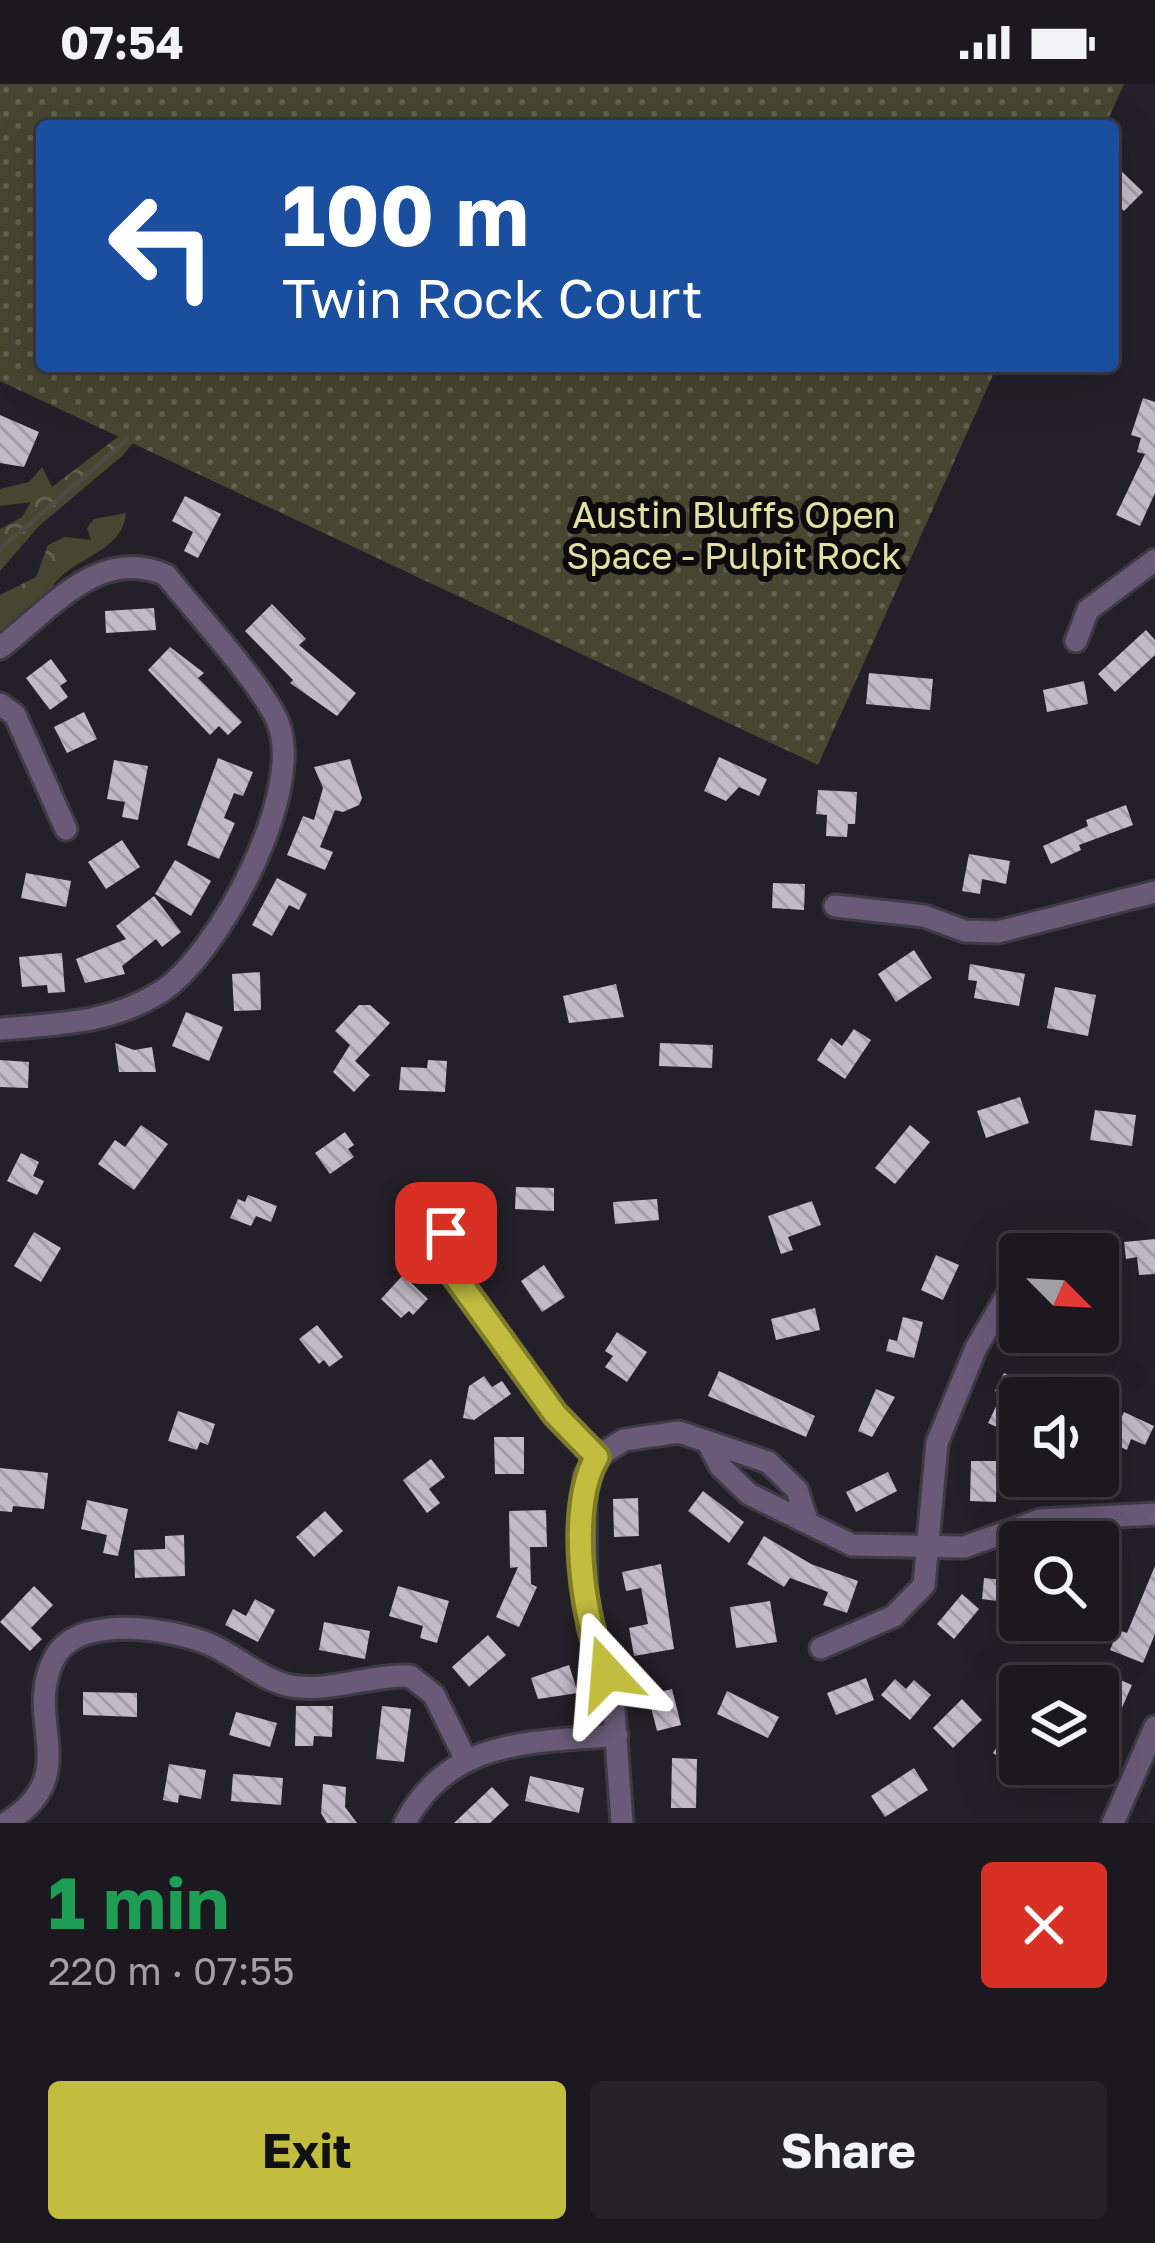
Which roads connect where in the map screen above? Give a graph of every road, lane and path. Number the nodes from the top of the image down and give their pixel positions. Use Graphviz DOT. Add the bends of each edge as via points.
graph roads {
  1 [pos="1155,560"];
  2 [pos="1076,641"];
  3 [pos="0,648"];
  4 [pos="0,704"];
  5 [pos="66,829"];
  6 [pos="1155,892"];
  7 [pos="835,906"];
  8 [pos="0,1028"];
  9 [pos="446,1233"];
  10 [pos="999,1309"];
  11 [pos="709,1445"];
  12 [pos="597,1457"];
  13 [pos="1155,1514"];
  14 [pos="808,1522"];
  15 [pos="930,1550"];
  16 [pos="821,1648"];
  17 [pos="1155,1727"];
  18 [pos="617,1735"];
  19 [pos="465,1759"];
  20 [pos="6,1823"];
  21 [pos="405,1823"];
  22 [pos="622,1823"];
  23 [pos="1113,1823"];
  1 -- 2 [label="street" via="1088,610"];
  3 -- 8 [label="street" via="91,575 141,563 166,574 276,719 285,769 246,878 196,961 163,991 94,1021"];
  4 -- 5 [label="street" via="15,715"];
  6 -- 7 [label="street" via="998,932"];
  9 -- 12 [label="street" via="444,1261 555,1414"];
  10 -- 15 [label="street" via="937,1443"];
  11 -- 12 [label="street" via="661,1432 624,1440"];
  11 -- 14 [label="street" via="749,1494"];
  11 -- 14 [label="street" via="747,1452 786,1476"];
  12 -- 18 [label="street" via="581,1492 586,1601"];
  13 -- 15 [label="street" via="1040,1520 964,1547"];
  14 -- 15 [label="street" via="852,1545"];
  15 -- 16 [label="street" via="924,1585 908,1607"];
  17 -- 23 [label="street"];
  18 -- 19 [label="street" via="521,1741"];
  18 -- 22 [label="street"];
  19 -- 20 [label="street" via="434,1695 410,1676 286,1685 199,1640 92,1629 55,1657 48,1775 37,1800"];
  19 -- 21 [label="street"];
}
